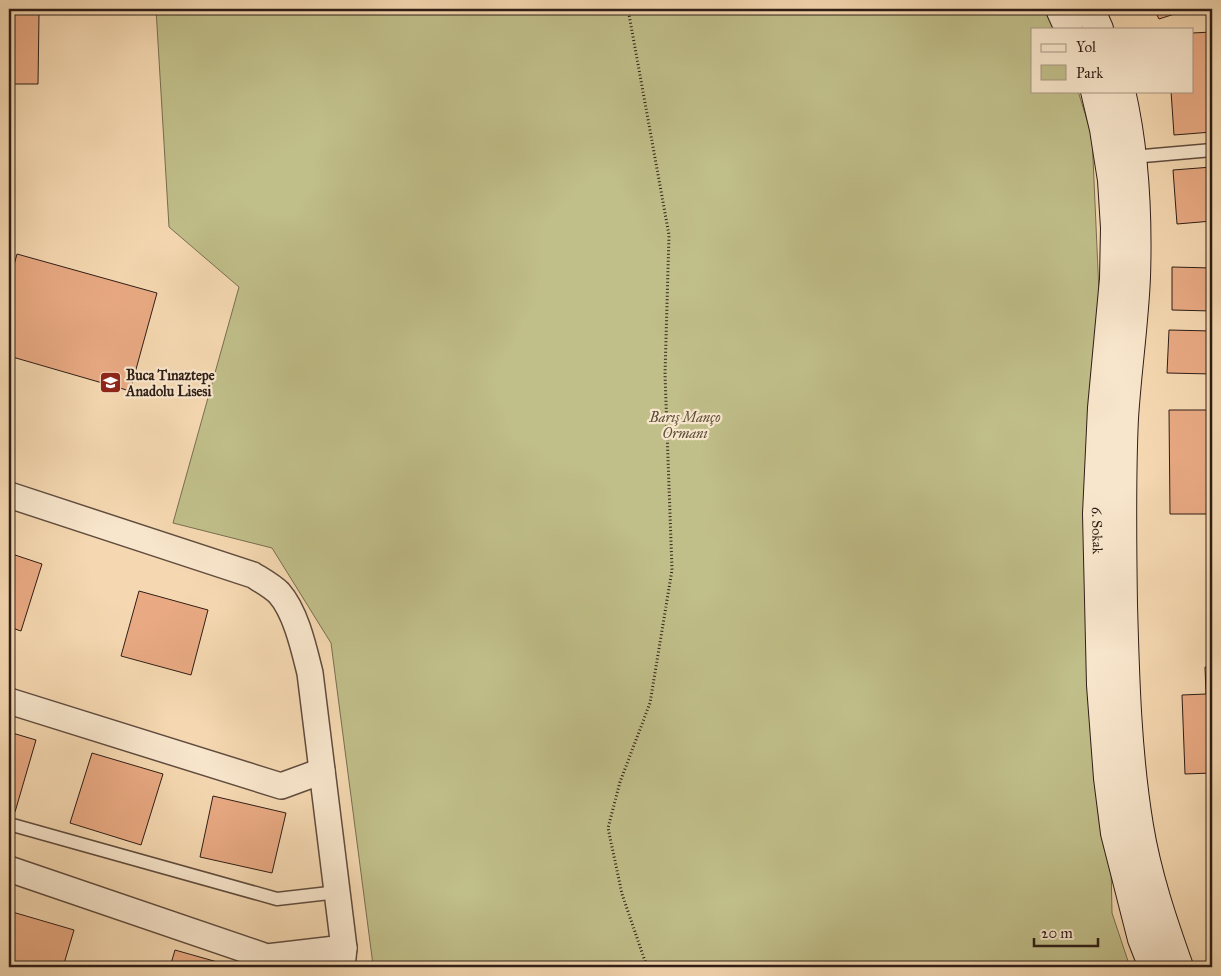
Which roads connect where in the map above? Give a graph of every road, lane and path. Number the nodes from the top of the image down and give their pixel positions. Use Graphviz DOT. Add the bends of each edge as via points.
graph roads {
  1 [pos="628,9"];
  2 [pos="1060,9"];
  3 [pos="1090,9"];
  4 [pos="1069,28"];
  5 [pos="1099,28"];
  6 [pos="1095,92"];
  7 [pos="1121,92"];
  8 [pos="1212,150"];
  9 [pos="1132,157"];
  10 [pos="9,495"];
  11 [pos="9,701"];
  12 [pos="322,771"];
  13 [pos="9,824"];
  14 [pos="9,869"];
  15 [pos="338,892"];
  16 [pos="343,957"];
  17 [pos="647,967"];
  18 [pos="1153,967"];
  19 [pos="1179,967"];
  1 -- 17 [label="path" via="669,235 665,374 672,570 650,703 620,782 608,828 622,894"];
  2 -- 4 [label="main road"];
  3 -- 5 [label="main road"];
  6 -- 18 [label="main road, 6. Sokak" via="1110,163 1115,228 1097,514 1102,694 1115,832 1142,939"];
  7 -- 9 [label="main road, 6. Sokak"];
  8 -- 9 [label="lane"];
  9 -- 19 [label="main road, 6. Sokak" via="1136,279 1121,480 1127,710 1134,791 1144,850 1164,927"];
  10 -- 12 [label="street" via="253,575 279,593 293,616 303,644 310,673"];
  11 -- 12 [label="street" via="281,786"];
  12 -- 15 [label="street"];
  13 -- 15 [label="lane" via="277,899"];
  14 -- 16 [label="street" via="266,957"];
  15 -- 16 [label="street"];
}
